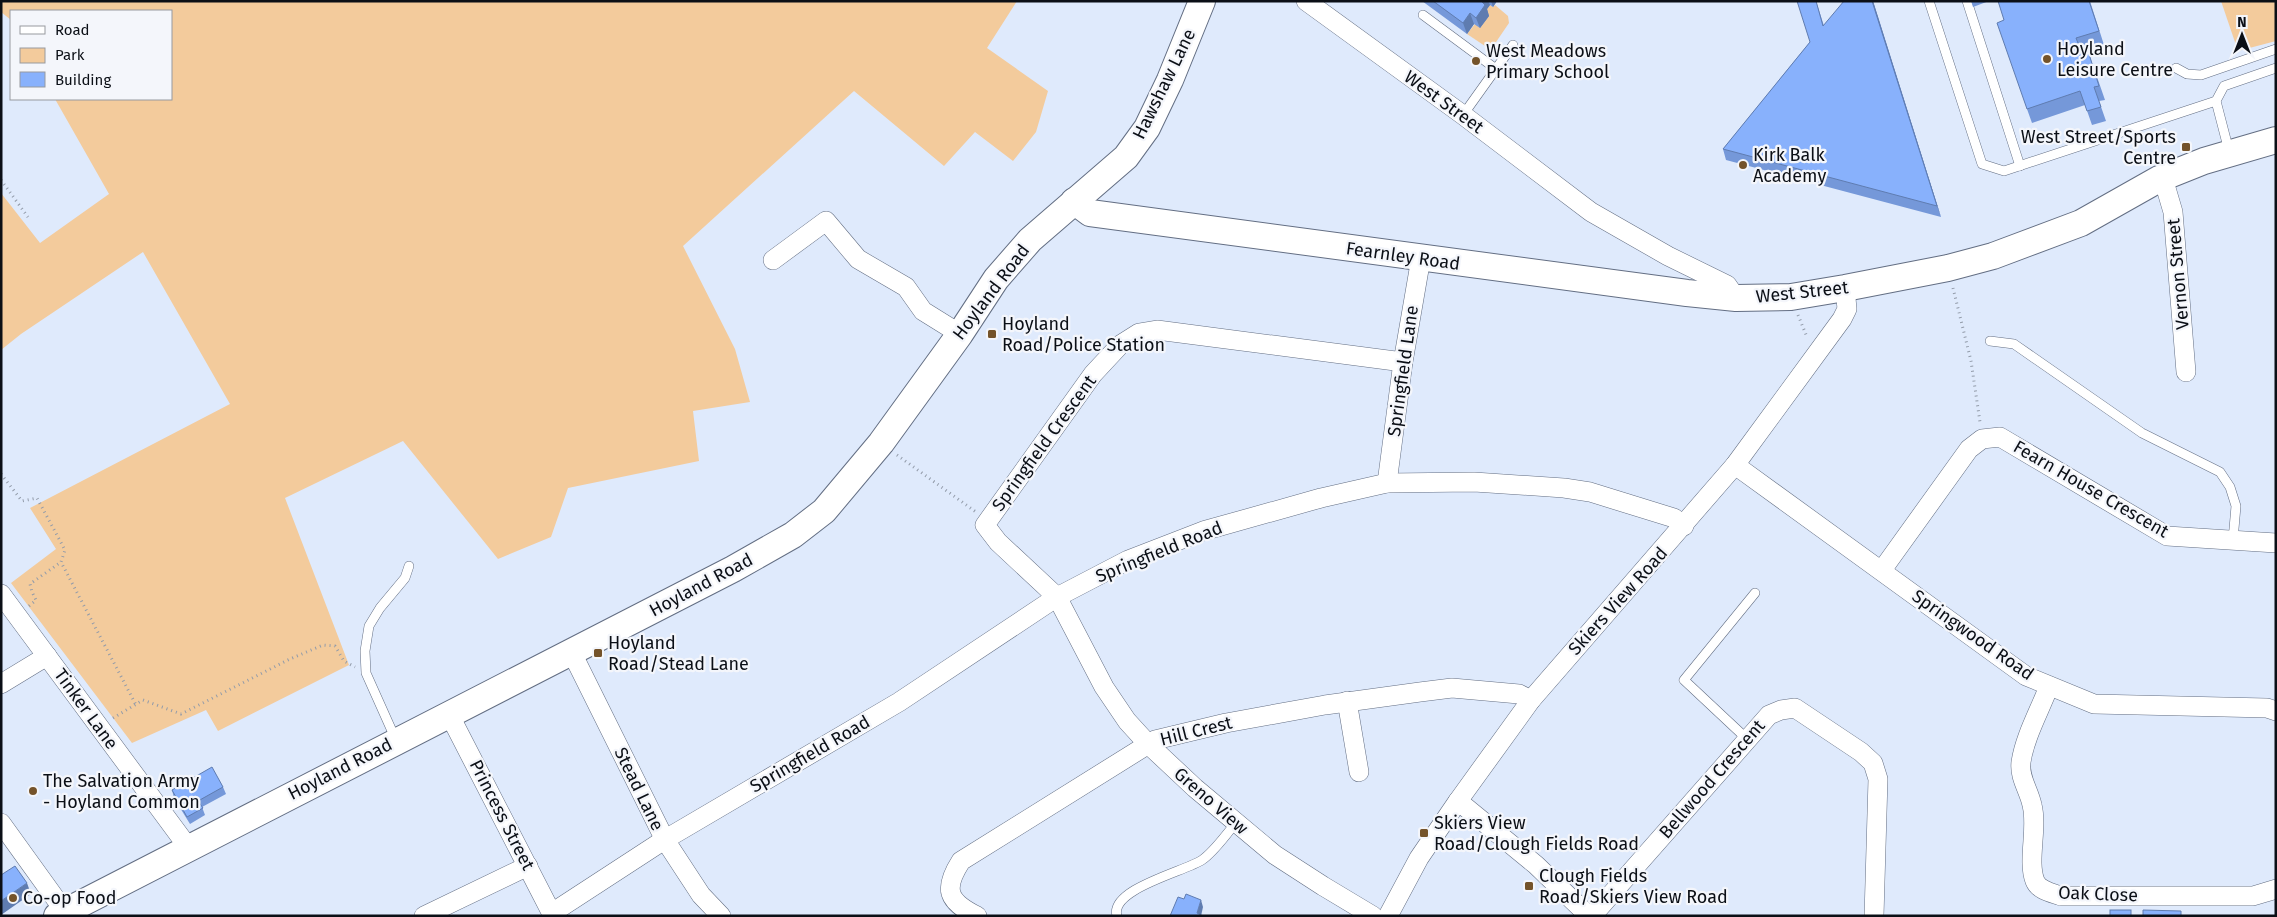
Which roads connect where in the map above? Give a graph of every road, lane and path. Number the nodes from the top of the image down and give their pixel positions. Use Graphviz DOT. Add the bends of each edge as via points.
graph roads {
  1 [pos="1202,1"];
  2 [pos="1306,1"];
  3 [pos="1929,1"];
  4 [pos="1966,1"];
  5 [pos="1423,15"];
  6 [pos="1513,44"];
  7 [pos="2276,49"];
  8 [pos="2176,68"];
  9 [pos="2276,68"];
  10 [pos="1496,69"];
  11 [pos="2216,101"];
  12 [pos="1463,115"];
  13 [pos="2276,140"];
  14 [pos="2229,154"];
  15 [pos="2020,166"];
  16 [pos="2163,178"];
  17 [pos="1,180"];
  18 [pos="1074,201"];
  19 [pos="28,216"];
  20 [pos="1421,258"];
  21 [pos="773,260"];
  22 [pos="1948,268"];
  23 [pos="1845,288"];
  24 [pos="1791,296"];
  25 [pos="1736,298"];
  26 [pos="960,334"];
  27 [pos="1990,341"];
  28 [pos="1814,357"];
  29 [pos="1403,362"];
  30 [pos="2186,372"];
  31 [pos="1982,439"];
  32 [pos="881,444"];
  33 [pos="1735,465"];
  34 [pos="1,474"];
  35 [pos="1387,483"];
  36 [pos="988,521"];
  37 [pos="1684,526"];
  38 [pos="2233,540"];
  39 [pos="2276,543"];
  40 [pos="61,562"];
  41 [pos="409,566"];
  42 [pos="1882,570"];
  43 [pos="1755,593"];
  44 [pos="1,594"];
  45 [pos="1057,596"];
  46 [pos="17,615"];
  47 [pos="572,653"];
  48 [pos="47,656"];
  49 [pos="366,673"];
  50 [pos="1,684"];
  51 [pos="2049,686"];
  52 [pos="1531,700"];
  53 [pos="1347,701"];
  54 [pos="136,705"];
  55 [pos="2276,711"];
  56 [pos="448,714"];
  57 [pos="99,727"];
  58 [pos="1747,739"];
  59 [pos="396,741"];
  60 [pos="1148,744"];
  61 [pos="1359,772"];
  62 [pos="1458,801"];
  63 [pos="1,823"];
  64 [pos="1236,823"];
  65 [pos="665,840"];
  66 [pos="188,847"];
  67 [pos="528,866"];
  68 [pos="2276,889"];
  69 [pos="64,914"];
  70 [pos="553,914"];
  71 [pos="424,916"];
  72 [pos="721,916"];
  73 [pos="976,916"];
  74 [pos="1117,916"];
  75 [pos="1373,916"];
  76 [pos="1388,916"];
  77 [pos="1591,916"];
  78 [pos="1874,916"];
  1 -- 18 [label="main road, Hawshaw Lane" via="1147,128 1126,157"];
  2 -- 12 [label="street, West Street"];
  3 -- 15 [label="lane" via="1982,164 2004,171"];
  4 -- 15 [label="lane"];
  5 -- 10 [label="lane"];
  6 -- 10 [label="lane"];
  7 -- 8 [label="lane" via="2201,75 2187,74"];
  9 -- 11 [label="lane" via="2224,86"];
  10 -- 12 [label="lane"];
  11 -- 14 [label="lane"];
  11 -- 15 [label="lane"];
  12 -- 25 [label="street, West Street" via="1591,212 1668,256 1728,285"];
  13 -- 14 [label="main road, West Street"];
  14 -- 16 [label="main road, West Street"];
  16 -- 22 [label="main road, West Street" via="2081,223 1993,256"];
  16 -- 30 [label="street, Vernon Street" via="2173,212"];
  17 -- 19 [label="path"];
  18 -- 20 [label="main road, Fearnley Road" via="1090,214"];
  18 -- 26 [label="main road, Hoyland Road" via="1030,240 1002,272"];
  20 -- 25 [label="main road, Fearnley Road"];
  20 -- 29 [label="street, Springfield Lane"];
  21 -- 26 [label="street" via="826,221 858,259 906,286 923,311"];
  22 -- 23 [label="main road, West Street"];
  22 -- 31 [label="path" via="1971,361"];
  23 -- 24 [label="main road, West Street"];
  23 -- 28 [label="street, Skiers View Road" via="1847,309"];
  24 -- 25 [label="main road, West Street"];
  24 -- 28 [label="path"];
  26 -- 32 [label="main road, Hoyland Road"];
  27 -- 38 [label="lane" via="2014,344 2142,433 2220,472 2230,487 2236,506"];
  28 -- 33 [label="street, Skiers View Road"];
  29 -- 35 [label="street, Springfield Lane"];
  29 -- 36 [label="street, Springfield Crescent" via="1157,330 1139,333 1120,345 1093,374"];
  31 -- 38 [label="street, Fearn House Crescent" via="2000,437 2167,536"];
  31 -- 42 [label="street" via="1969,449"];
  32 -- 36 [label="path"];
  32 -- 47 [label="main road, Hoyland Road" via="824,511 793,535"];
  33 -- 37 [label="street, Skiers View Road"];
  33 -- 42 [label="street, Springwood Road"];
  34 -- 40 [label="path" via="22,502 38,498 65,550"];
  35 -- 37 [label="street, Springfield Road" via="1474,482 1590,492 1674,518"];
  35 -- 45 [label="street, Springfield Road" via="1203,531 1128,560"];
  36 -- 45 [label="street, Springfield Crescent" via="985,525 990,534"];
  37 -- 52 [label="street, Skiers View Road"];
  38 -- 39 [label="street, Fearn House Crescent"];
  40 -- 46 [label="path" via="30,584 36,600"];
  40 -- 54 [label="path"];
  41 -- 49 [label="lane" via="405,578 369,626"];
  42 -- 51 [label="street, Springwood Road" via="2026,676"];
  43 -- 58 [label="lane" via="1684,680"];
  44 -- 46 [label="street, Tinker Lane"];
  45 -- 60 [label="street, Greno View" via="1104,686 1127,721"];
  45 -- 65 [label="street, Springfield Road" via="899,702"];
  46 -- 48 [label="street, Tinker Lane"];
  47 -- 56 [label="main road, Hoyland Road"];
  47 -- 65 [label="street, Stead Lane"];
  48 -- 50 [label="street"];
  48 -- 57 [label="street, Tinker Lane"];
  49 -- 54 [label="path" via="344,661 335,646 323,645 181,714 143,700"];
  49 -- 59 [label="lane"];
  51 -- 55 [label="street, Springwood Road" via="2094,704 2267,708"];
  51 -- 68 [label="street, Oak Close" via="2024,749 2021,766 2034,814 2033,865 2039,887 2061,896 2253,896"];
  52 -- 53 [label="street, Hill Crest" via="1519,694 1452,688"];
  52 -- 62 [label="street, Skiers View Road"];
  53 -- 60 [label="street, Hill Crest" via="1226,723"];
  53 -- 61 [label="street"];
  54 -- 57 [label="path"];
  56 -- 59 [label="main road, Hoyland Road"];
  56 -- 67 [label="street, Princess Street"];
  57 -- 66 [label="street, Tinker Lane"];
  58 -- 77 [label="street, Bellwood Crescent"];
  58 -- 78 [label="street, Bellwood Crescent" via="1769,715 1795,708 1873,763 1878,779"];
  59 -- 66 [label="main road, Hoyland Road"];
  60 -- 64 [label="street, Greno View"];
  60 -- 73 [label="street, Hill Crest" via="961,861 951,876 952,899"];
  62 -- 76 [label="street, Skiers View Road" via="1420,858"];
  62 -- 77 [label="street" via="1536,865"];
  63 -- 69 [label="street"];
  64 -- 74 [label="lane" via="1204,858 1125,897 1118,905"];
  64 -- 75 [label="street, Greno View" via="1275,855"];
  65 -- 70 [label="street, Springfield Road"];
  65 -- 72 [label="street, Stead Lane" via="701,895"];
  66 -- 69 [label="main road, Hoyland Road"];
  67 -- 70 [label="street, Princess Street"];
  67 -- 71 [label="street"];
}
